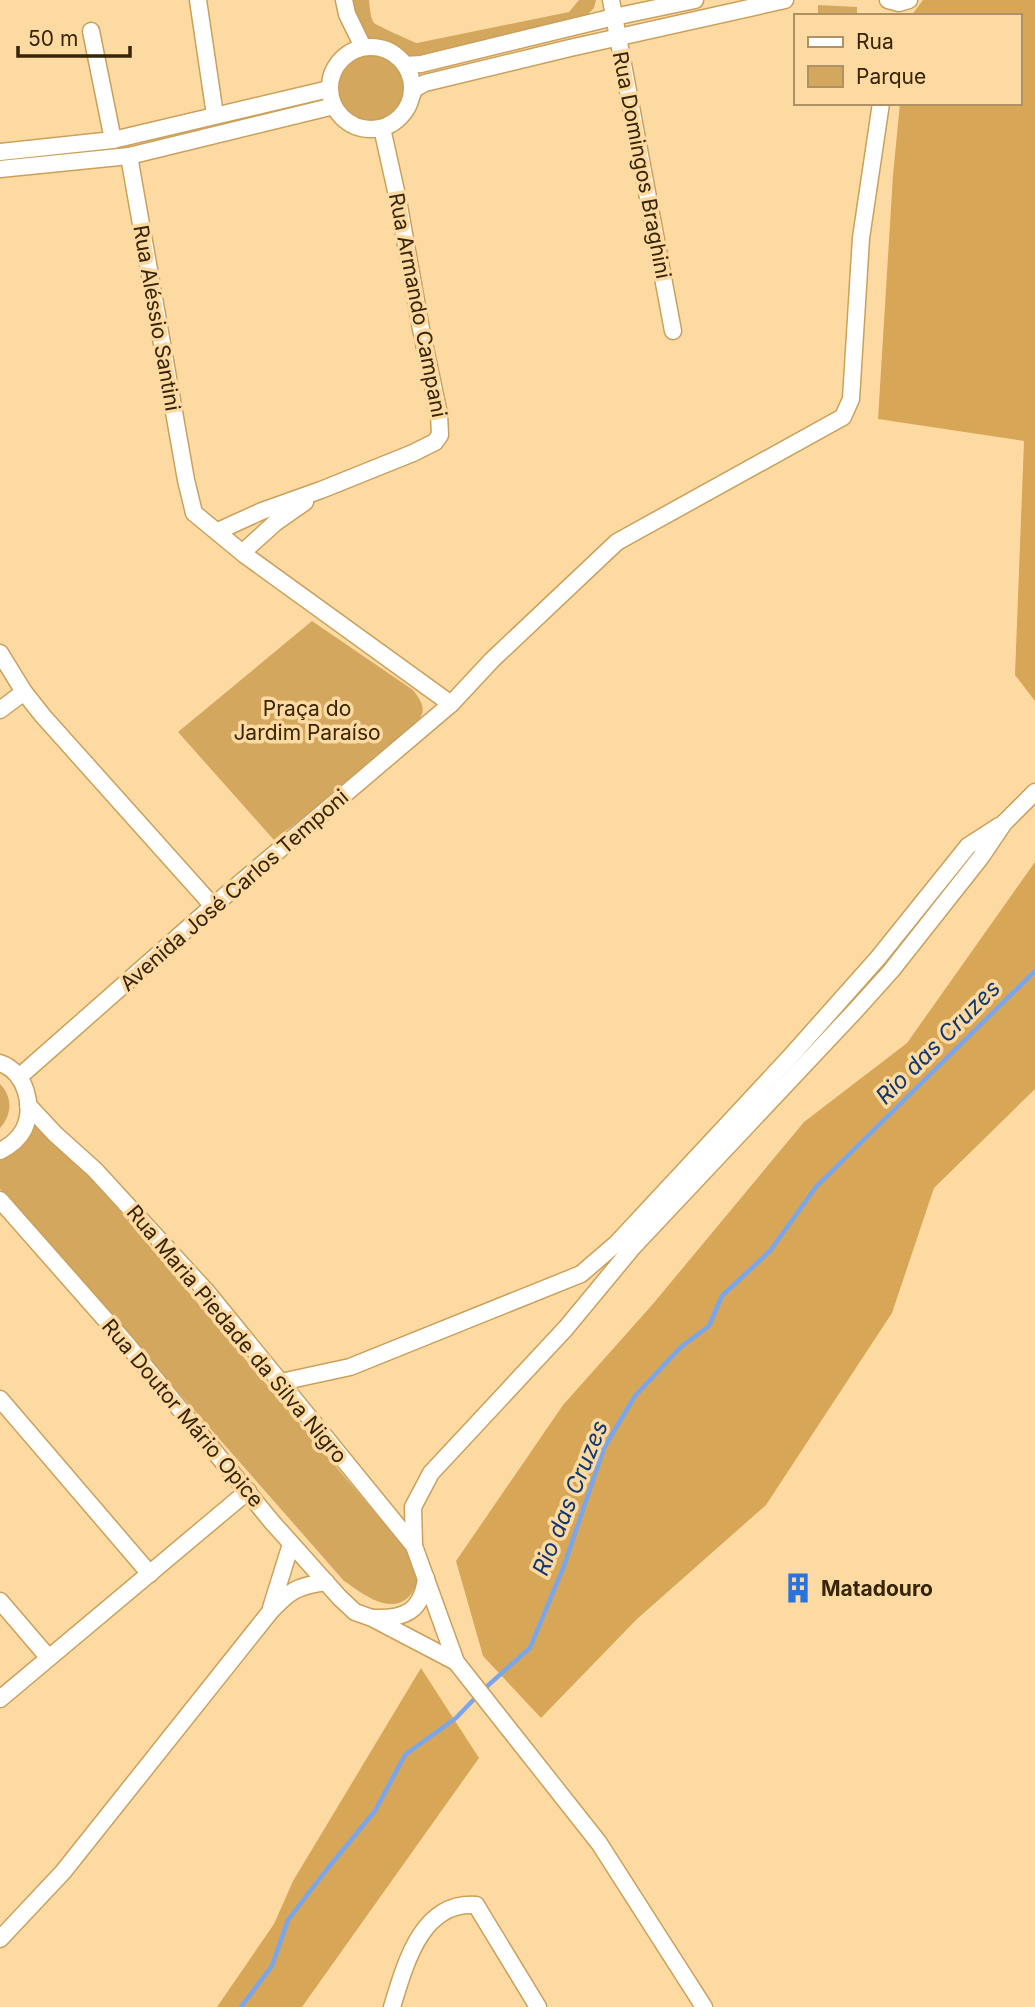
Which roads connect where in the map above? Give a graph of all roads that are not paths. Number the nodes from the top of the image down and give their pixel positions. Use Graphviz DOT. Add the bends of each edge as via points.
graph roads {
  1 [pos="198,0"];
  2 [pos="344,0"];
  3 [pos="611,0"];
  4 [pos="695,0"];
  5 [pos="785,0"];
  6 [pos="886,0"];
  7 [pos="910,0"];
  8 [pos="614,17"];
  9 [pos="91,31"];
  10 [pos="618,38"];
  11 [pos="363,47"];
  12 [pos="405,65"];
  13 [pos="330,89"];
  14 [pos="412,95"];
  15 [pos="881,105"];
  16 [pos="334,106"];
  17 [pos="215,115"];
  18 [pos="382,128"];
  19 [pos="113,139"];
  20 [pos="0,152"];
  21 [pos="128,156"];
  22 [pos="0,169"];
  23 [pos="673,331"];
  24 [pos="321,490"];
  25 [pos="218,531"];
  26 [pos="243,552"];
  27 [pos="0,653"];
  28 [pos="24,692"];
  29 [pos="451,704"];
  30 [pos="0,710"];
  31 [pos="1035,792"];
  32 [pos="1004,823"];
  33 [pos="213,906"];
  34 [pos="2,1062"];
  35 [pos="19,1077"];
  36 [pos="28,1105"];
  37 [pos="0,1151"];
  38 [pos="0,1199"];
  39 [pos="281,1381"];
  40 [pos="0,1399"];
  41 [pos="248,1491"];
  42 [pos="291,1544"];
  43 [pos="414,1546"];
  44 [pos="150,1574"];
  45 [pos="426,1577"];
  46 [pos="326,1583"];
  47 [pos="0,1601"];
  48 [pos="270,1612"];
  49 [pos="372,1618"];
  50 [pos="48,1657"];
  51 [pos="456,1662"];
  52 [pos="0,1699"];
  53 [pos="0,1940"];
  54 [pos="392,2007"];
  55 [pos="538,2007"];
  56 [pos="704,2007"];
  1 -- 17 [label="street"];
  2 -- 11 [label="street"];
  3 -- 8 [label="street, Rua Domingos Braghini"];
  4 -- 8 [label="street"];
  5 -- 10 [label="street"];
  6 -- 7 [label="street"];
  8 -- 10 [label="street, Rua Domingos Braghini"];
  8 -- 12 [label="street"];
  9 -- 19 [label="street"];
  10 -- 14 [label="street" via="425,83"];
  10 -- 23 [label="street, Rua Domingos Braghini"];
  11 -- 12 [label="street" via="394,53"];
  11 -- 13 [label="street" via="339,62 331,74"];
  12 -- 14 [label="street"];
  13 -- 16 [label="street"];
  13 -- 17 [label="street"];
  14 -- 18 [label="street" via="394,123"];
  15 -- 29 [label="street, Avenida José Carlos Temponi" via="861,237 852,399 843,417 617,542"];
  16 -- 18 [label="street" via="353,125"];
  16 -- 21 [label="street"];
  17 -- 19 [label="street"];
  18 -- 24 [label="street, Rua Armando Campani" via="440,435 413,453"];
  19 -- 20 [label="street"];
  21 -- 22 [label="street"];
  21 -- 25 [label="street, Rua Aléssio Santini" via="186,480 194,513"];
  24 -- 25 [label="street, Rua Armando Campani"];
  24 -- 26 [label="street, Rua Armando Campani"];
  25 -- 26 [label="street, Rua Aléssio Santini"];
  26 -- 29 [label="street, Rua Aléssio Santini"];
  27 -- 28 [label="street"];
  28 -- 30 [label="street"];
  28 -- 33 [label="street"];
  29 -- 33 [label="street, Avenida José Carlos Temponi"];
  31 -- 32 [label="street"];
  32 -- 39 [label="street" via="968,846 834,1007 617,1243 582,1274 350,1367"];
  32 -- 43 [label="street" via="855,1011 431,1473 413,1507"];
  33 -- 35 [label="street, Avenida José Carlos Temponi"];
  34 -- 35 [label="street"];
  35 -- 36 [label="street"];
  36 -- 37 [label="street" via="25,1128 13,1144"];
  36 -- 39 [label="street, Rua Maria Piedade da Silva Nigro" via="164,1245"];
  38 -- 41 [label="street, Rua Doutor Mário Opice" via="127,1343"];
  39 -- 43 [label="street, Rua Maria Piedade da Silva Nigro"];
  40 -- 44 [label="street"];
  41 -- 42 [label="street, Rua Doutor Mário Opice"];
  41 -- 44 [label="street"];
  42 -- 46 [label="street, Rua Doutor Mário Opice"];
  42 -- 48 [label="street"];
  43 -- 45 [label="street, Rua Maria Piedade da Silva Nigro"];
  44 -- 50 [label="street"];
  45 -- 49 [label="street" via="424,1594 414,1609 402,1616"];
  45 -- 51 [label="street, Rua Maria Piedade da Silva Nigro"];
  46 -- 48 [label="street" via="300,1586"];
  46 -- 49 [label="street, Rua Doutor Mário Opice" via="355,1612"];
  47 -- 50 [label="street"];
  48 -- 53 [label="street" via="63,1872"];
  49 -- 51 [label="street, Rua Doutor Mário Opice"];
  50 -- 52 [label="street"];
  51 -- 56 [label="street" via="599,1843"];
  54 -- 55 [label="street" via="408,1956 433,1918 460,1904 476,1905"];
}
